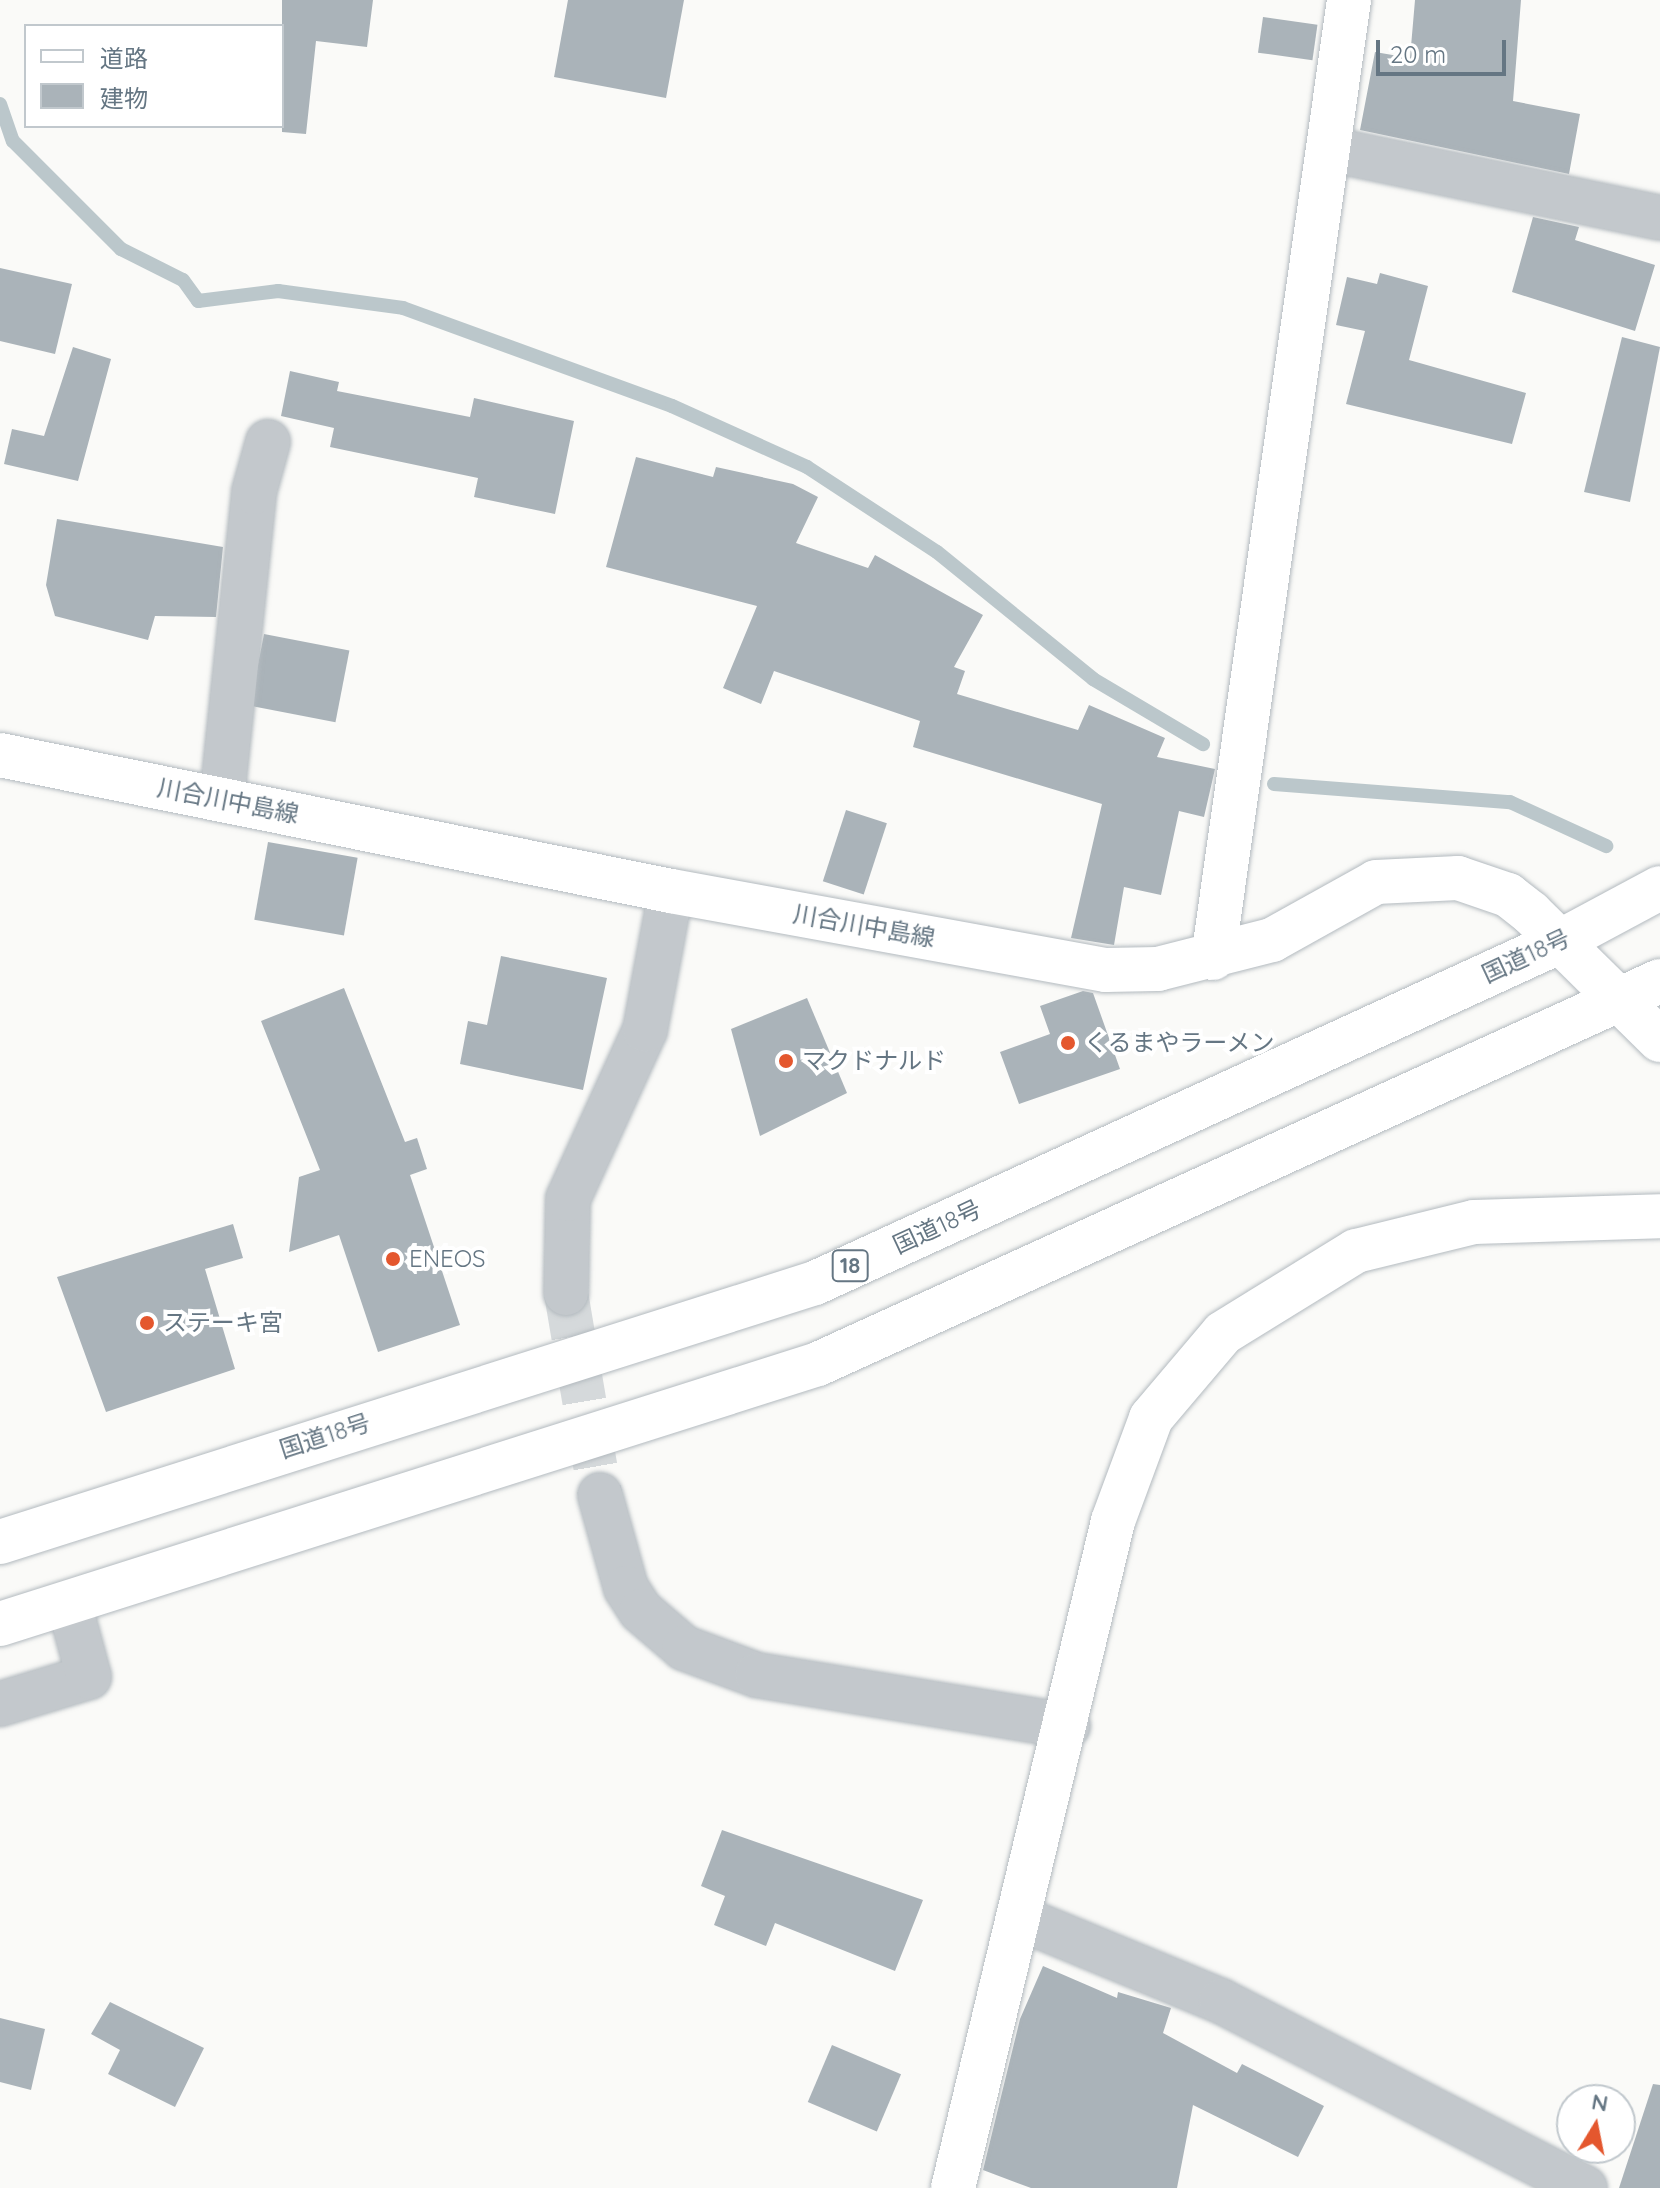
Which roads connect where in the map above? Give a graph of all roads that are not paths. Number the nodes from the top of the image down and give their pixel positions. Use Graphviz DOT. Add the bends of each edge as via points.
graph roads {
  1 [pos="1349,0"];
  2 [pos="1328,149"];
  3 [pos="1660,218"];
  4 [pos="268,442"];
  5 [pos="0,755"];
  6 [pos="222,798"];
  7 [pos="1660,888"];
  8 [pos="671,891"];
  9 [pos="1561,941"];
  10 [pos="1213,958"];
  11 [pos="1660,981"];
  12 [pos="1618,1004"];
  13 [pos="1660,1040"];
  14 [pos="1660,1216"];
  15 [pos="566,1293"];
  16 [pos="600,1495"];
  17 [pos="0,1542"];
  18 [pos="69,1603"];
  19 [pos="0,1624"];
  20 [pos="0,1704"];
  21 [pos="1068,1726"];
  22 [pos="1022,1919"];
  23 [pos="953,2188"];
  24 [pos="1585,2188"];
  1 -- 2 [label="main road"];
  2 -- 3 [label="street"];
  2 -- 10 [label="main road"];
  4 -- 6 [label="street" via="254,492"];
  5 -- 6 [label="main road, 川合川中島線"];
  6 -- 8 [label="main road, 川合川中島線"];
  7 -- 9 [label="main road, 国道18号 / 18"];
  8 -- 10 [label="main road, 川合川中島線" via="1106,970"];
  8 -- 15 [label="street" via="645,1030 568,1199"];
  9 -- 10 [label="main road, 川合川中島線" via="1508,895 1432,875 1376,882 1272,940"];
  9 -- 12 [label="main road, 川合川中島線"];
  9 -- 17 [label="main road, 国道18号 / 18" via="815,1283"];
  11 -- 12 [label="main road"];
  12 -- 13 [label="main road, 川合川中島線"];
  12 -- 18 [label="main road" via="818,1364"];
  14 -- 21 [label="main road" via="1474,1222 1410,1234 1356,1251 1223,1333 1151,1418 1127,1473"];
  16 -- 21 [label="street" via="626,1588 641,1611 684,1648 757,1675"];
  18 -- 19 [label="main road"];
  18 -- 20 [label="street" via="89,1677"];
  21 -- 22 [label="main road"];
  22 -- 23 [label="main road"];
  22 -- 24 [label="street" via="1221,2001"];
}
